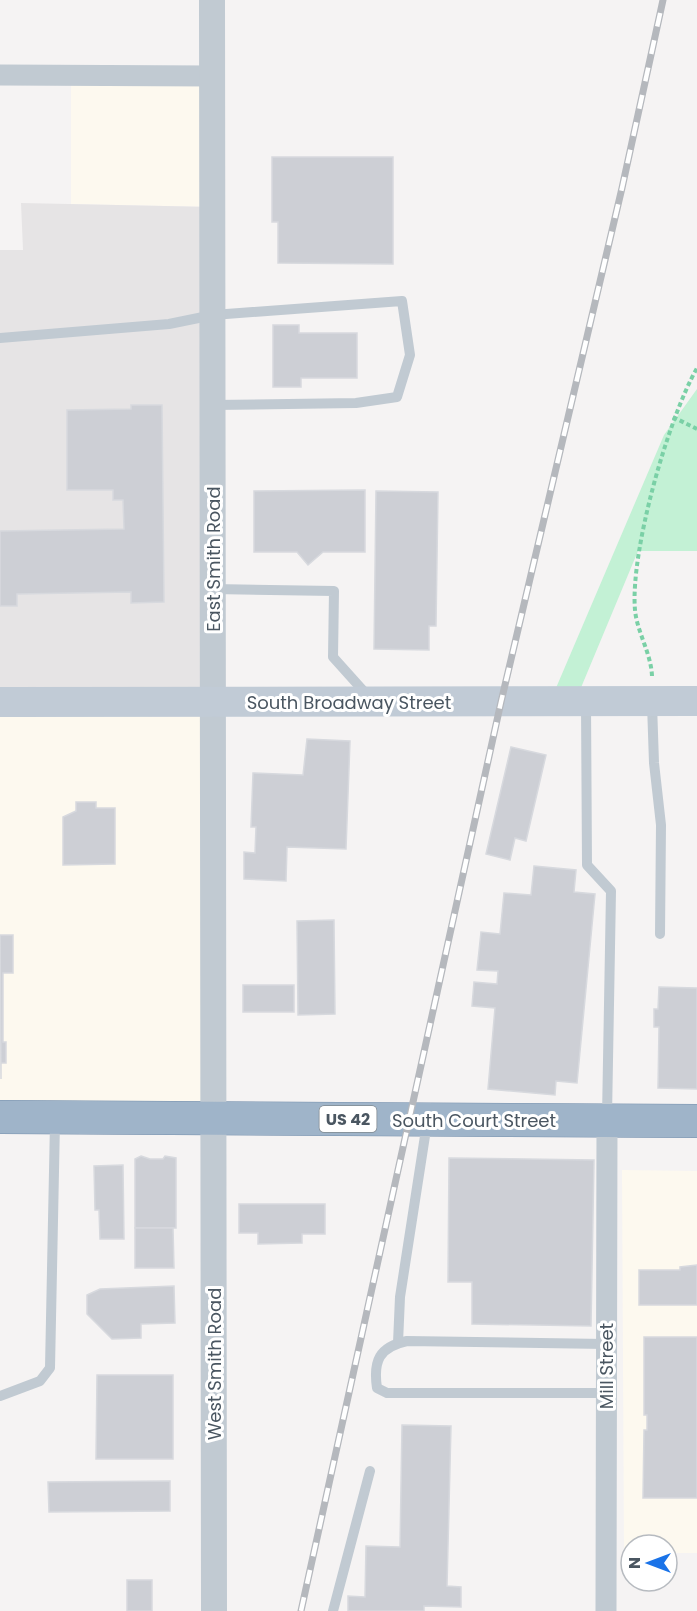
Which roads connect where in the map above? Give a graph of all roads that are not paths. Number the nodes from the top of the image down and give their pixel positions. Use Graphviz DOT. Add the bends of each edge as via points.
graph roads {
  1 [pos="212,0"];
  2 [pos="0,75"];
  3 [pos="212,76"];
  4 [pos="213,315"];
  5 [pos="0,338"];
  6 [pos="213,405"];
  7 [pos="213,589"];
  8 [pos="652,691"];
  9 [pos="697,701"];
  10 [pos="0,702"];
  11 [pos="374,702"];
  12 [pos="586,702"];
  13 [pos="213,703"];
  14 [pos="660,934"];
  15 [pos="0,1117"];
  16 [pos="55,1117"];
  17 [pos="214,1117"];
  18 [pos="427,1120"];
  19 [pos="607,1121"];
  20 [pos="697,1121"];
  21 [pos="398,1343"];
  22 [pos="606,1344"];
  23 [pos="606,1394"];
  24 [pos="0,1396"];
  25 [pos="370,1471"];
  26 [pos="214,1611"];
  27 [pos="333,1611"];
  28 [pos="606,1611"];
  1 -- 3 [label="street, East Smith Road"];
  2 -- 3 [label="street"];
  3 -- 4 [label="street, East Smith Road"];
  4 -- 5 [label="lane" via="169,324"];
  4 -- 6 [label="street, East Smith Road"];
  4 -- 6 [label="lane" via="402,301 410,355 397,397 356,403"];
  6 -- 7 [label="street, East Smith Road"];
  7 -- 11 [label="lane" via="334,591 333,657"];
  7 -- 13 [label="street, East Smith Road"];
  8 -- 9 [label="main road, South Broadway Street"];
  8 -- 12 [label="main road, South Broadway Street"];
  8 -- 14 [label="lane" via="661,825"];
  10 -- 13 [label="main road, South Broadway Street"];
  11 -- 12 [label="main road, South Broadway Street"];
  11 -- 13 [label="main road, South Broadway Street"];
  12 -- 19 [label="lane" via="587,865 611,891"];
  13 -- 17 [label="street, East Smith Road"];
  15 -- 16 [label="highway, South Court Street / US 42"];
  16 -- 17 [label="highway, South Court Street / US 42"];
  16 -- 24 [label="lane" via="50,1368 40,1381"];
  17 -- 18 [label="highway, South Court Street / US 42"];
  17 -- 26 [label="street, West Smith Road"];
  18 -- 19 [label="highway, South Court Street / US 42"];
  18 -- 21 [label="lane" via="400,1297"];
  19 -- 20 [label="highway, South Court Street / US 42"];
  19 -- 22 [label="street, Mill Street"];
  21 -- 22 [label="lane"];
  21 -- 23 [label="lane" via="383,1351 376,1365 377,1388 387,1393"];
  22 -- 23 [label="street, Mill Street"];
  23 -- 28 [label="street, Mill Street"];
  25 -- 27 [label="lane"];
}
